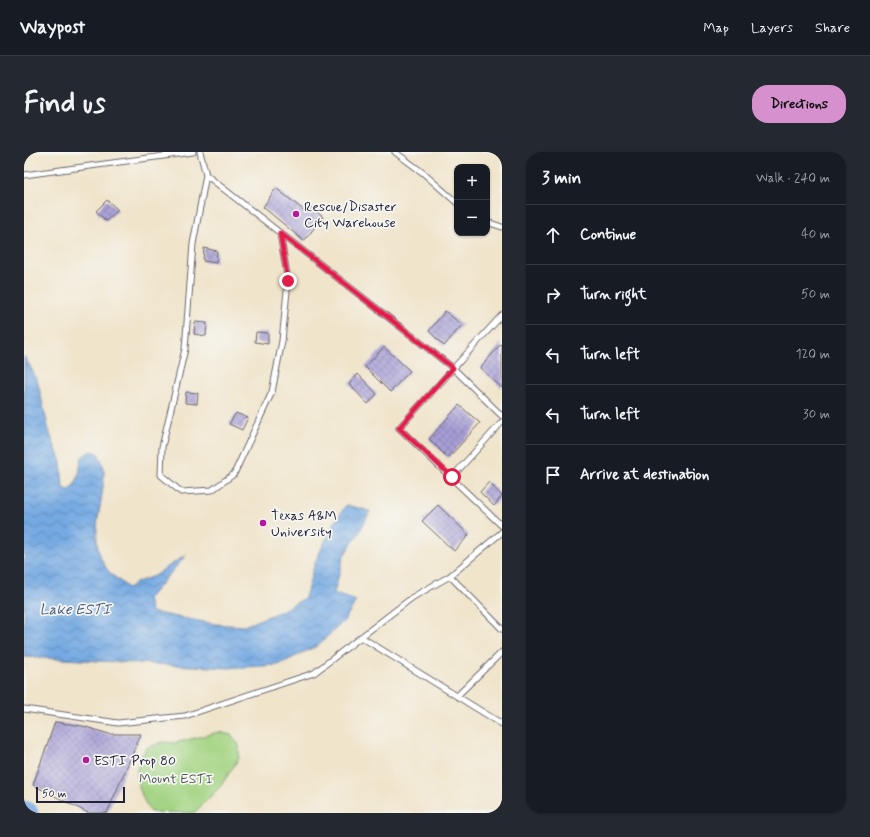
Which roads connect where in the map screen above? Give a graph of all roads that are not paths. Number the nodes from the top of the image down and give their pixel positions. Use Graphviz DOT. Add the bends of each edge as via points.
graph roads {
  1 [pos="193,152"];
  2 [pos="200,152"];
  3 [pos="395,152"];
  4 [pos="24,175"];
  5 [pos="206,175"];
  6 [pos="454,200"];
  7 [pos="490,223"];
  8 [pos="502,227"];
  9 [pos="280,233"];
  10 [pos="502,315"];
  11 [pos="453,368"];
  12 [pos="502,416"];
  13 [pos="502,422"];
  14 [pos="452,477"];
  15 [pos="502,526"];
  16 [pos="502,532"];
  17 [pos="450,576"];
  18 [pos="502,629"];
  19 [pos="361,637"];
  20 [pos="502,652"];
  21 [pos="457,696"];
  22 [pos="24,709"];
  23 [pos="502,724"];
  1 -- 4 [label="lane"];
  2 -- 5 [label="lane"];
  3 -- 6 [label="lane"];
  5 -- 9 [label="lane"];
  5 -- 9 [label="lane" via="193,244 185,349 162,447 161,475 181,492 212,490 234,474 272,392 282,341 288,281"];
  7 -- 8 [label="lane"];
  9 -- 11 [label="lane"];
  10 -- 11 [label="lane"];
  11 -- 12 [label="lane"];
  11 -- 14 [label="lane" via="399,428"];
  13 -- 14 [label="lane"];
  14 -- 15 [label="lane"];
  16 -- 17 [label="lane"];
  17 -- 18 [label="lane"];
  17 -- 19 [label="lane" via="413,597"];
  19 -- 21 [label="lane"];
  19 -- 22 [label="lane" via="314,673 185,716 118,723"];
  20 -- 21 [label="lane"];
  21 -- 23 [label="lane"];
}
